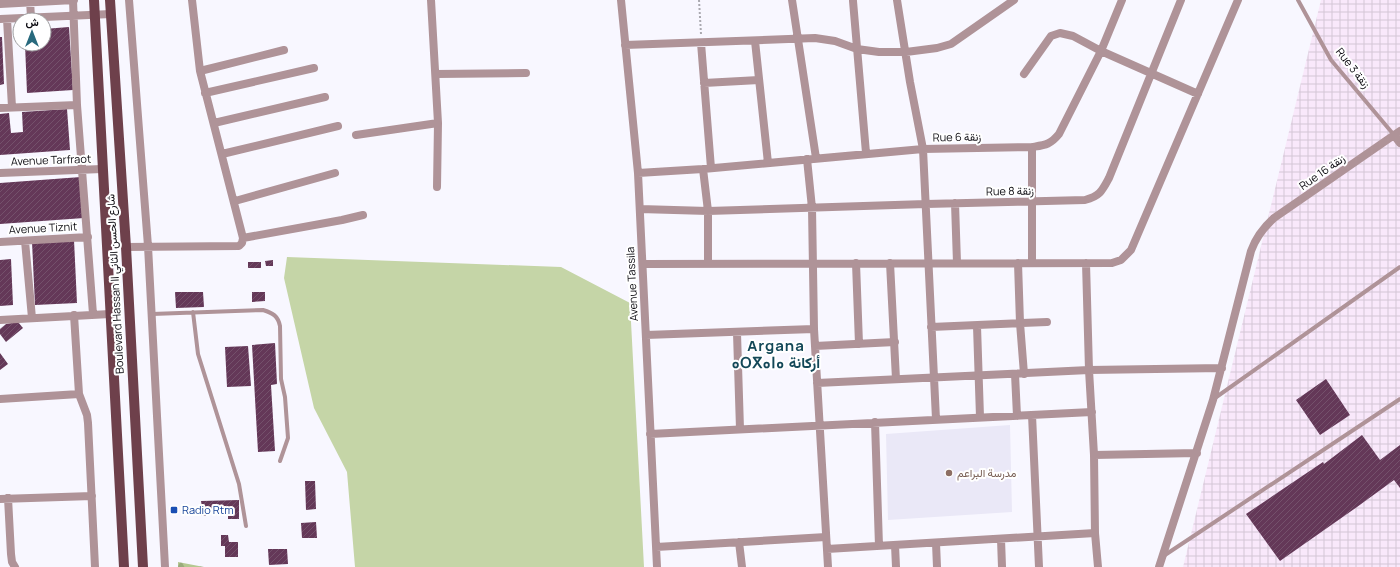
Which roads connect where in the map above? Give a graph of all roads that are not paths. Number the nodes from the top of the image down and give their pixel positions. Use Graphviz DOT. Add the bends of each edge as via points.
graph roads {
  1 [pos="73,0"];
  2 [pos="94,0"];
  3 [pos="110,0"];
  4 [pos="129,0"];
  5 [pos="192,0"];
  6 [pos="431,0"];
  7 [pos="621,0"];
  8 [pos="792,0"];
  9 [pos="897,0"];
  10 [pos="1014,0"];
  11 [pos="1122,0"];
  12 [pos="1181,0"];
  13 [pos="1238,0"];
  14 [pos="1298,0"];
  15 [pos="30,1"];
  16 [pos="853,1"];
  17 [pos="0,4"];
  18 [pos="31,12"];
  19 [pos="111,14"];
  20 [pos="95,15"];
  21 [pos="74,16"];
  22 [pos="52,17"];
  23 [pos="4,19"];
  24 [pos="799,39"];
  25 [pos="755,41"];
  26 [pos="701,43"];
  27 [pos="625,45"];
  28 [pos="856,49"];
  29 [pos="284,50"];
  30 [pos="1101,51"];
  31 [pos="906,52"];
  32 [pos="314,68"];
  33 [pos="200,71"];
  34 [pos="526,73"];
  35 [pos="1151,73"];
  36 [pos="436,74"];
  37 [pos="1024,74"];
  38 [pos="759,80"];
  39 [pos="704,83"];
  40 [pos="206,93"];
  41 [pos="1198,94"];
  42 [pos="326,97"];
  43 [pos="77,105"];
  44 [pos="12,107"];
  45 [pos="0,108"];
  46 [pos="214,123"];
  47 [pos="438,123"];
  48 [pos="338,126"];
  49 [pos="1397,133"];
  50 [pos="356,135"];
  51 [pos="1400,143"];
  52 [pos="923,148"];
  53 [pos="1032,148"];
  54 [pos="866,153"];
  55 [pos="222,154"];
  56 [pos="816,158"];
  57 [pos="807,159"];
  58 [pos="768,163"];
  59 [pos="102,169"];
  60 [pos="707,169"];
  61 [pos="82,170"];
  62 [pos="0,173"];
  63 [pos="335,173"];
  64 [pos="638,173"];
  65 [pos="437,187"];
  66 [pos="235,201"];
  67 [pos="1032,201"];
  68 [pos="955,203"];
  69 [pos="926,204"];
  70 [pos="812,208"];
  71 [pos="640,209"];
  72 [pos="708,211"];
  73 [pos="362,215"];
  74 [pos="88,237"];
  75 [pos="243,238"];
  76 [pos="25,240"];
  77 [pos="0,242"];
  78 [pos="148,246"];
  79 [pos="126,247"];
  80 [pos="813,263"];
  81 [pos="856,263"];
  82 [pos="890,263"];
  83 [pos="929,263"];
  84 [pos="957,263"];
  85 [pos="1018,263"];
  86 [pos="1032,263"];
  87 [pos="1086,263"];
  88 [pos="643,264"];
  89 [pos="708,264"];
  90 [pos="1400,267"];
  91 [pos="193,312"];
  92 [pos="93,314"];
  93 [pos="110,314"];
  94 [pos="152,314"];
  95 [pos="74,315"];
  96 [pos="32,318"];
  97 [pos="0,320"];
  98 [pos="1047,322"];
  99 [pos="1020,323"];
  100 [pos="977,326"];
  101 [pos="932,328"];
  102 [pos="814,329"];
  103 [pos="737,332"];
  104 [pos="646,335"];
  105 [pos="895,342"];
  106 [pos="859,344"];
  107 [pos="815,346"];
  108 [pos="1222,368"];
  109 [pos="1089,370"];
  110 [pos="1015,374"];
  111 [pos="1024,374"];
  112 [pos="979,375"];
  113 [pos="935,377"];
  114 [pos="896,378"];
  115 [pos="817,383"];
  116 [pos="79,394"];
  117 [pos="0,399"];
  118 [pos="1400,399"];
  119 [pos="1213,400"];
  120 [pos="1092,412"];
  121 [pos="1032,415"];
  122 [pos="1017,416"];
  123 [pos="980,417"];
  124 [pos="936,419"];
  125 [pos="875,422"];
  126 [pos="820,424"];
  127 [pos="740,429"];
  128 [pos="650,434"];
  129 [pos="1197,453"];
  130 [pos="1094,455"];
  131 [pos="280,461"];
  132 [pos="92,496"];
  133 [pos="4,498"];
  134 [pos="246,526"];
  135 [pos="1096,533"];
  136 [pos="1038,536"];
  137 [pos="826,537"];
  138 [pos="1001,539"];
  139 [pos="739,542"];
  140 [pos="936,543"];
  141 [pos="895,545"];
  142 [pos="879,546"];
  143 [pos="656,547"];
  144 [pos="827,548"];
  145 [pos="1162,557"];
  146 [pos="15,567"];
  147 [pos="95,567"];
  148 [pos="124,567"];
  149 [pos="143,567"];
  150 [pos="165,567"];
  151 [pos="657,567"];
  152 [pos="742,567"];
  153 [pos="828,567"];
  154 [pos="896,567"];
  155 [pos="937,567"];
  156 [pos="1002,567"];
  157 [pos="1039,567"];
  158 [pos="1098,567"];
  159 [pos="1159,567"];
  1 -- 15 [label="street"];
  1 -- 21 [label="street"];
  2 -- 20 [label="main road, Boulevard Hassan II شارع الحسن الثاني"];
  3 -- 19 [label="main road, Boulevard Hassan II شارع الحسن الثاني"];
  4 -- 78 [label="street"];
  5 -- 33 [label="street"];
  6 -- 36 [label="street"];
  7 -- 27 [label="street, Avenue Tassila"];
  8 -- 24 [label="street"];
  9 -- 31 [label="street"];
  10 -- 31 [label="street" via="951,44"];
  11 -- 30 [label="street, Rue 6 زنقة"];
  12 -- 35 [label="street, Rue 8 زنقة"];
  13 -- 41 [label="street"];
  14 -- 49 [label="lane, Rue 3 زنقة" via="1331,60"];
  15 -- 17 [label="street"];
  15 -- 18 [label="street"];
  16 -- 28 [label="street"];
  19 -- 20 [label="street"];
  19 -- 79 [label="main road, Boulevard Hassan II شارع الحسن الثاني"];
  20 -- 21 [label="street"];
  20 -- 59 [label="main road, Boulevard Hassan II شارع الحسن الثاني"];
  21 -- 22 [label="street"];
  21 -- 43 [label="street"];
  23 -- 44 [label="street"];
  24 -- 25 [label="street"];
  24 -- 28 [label="street" via="826,39"];
  24 -- 56 [label="street"];
  25 -- 26 [label="street"];
  25 -- 38 [label="street"];
  26 -- 27 [label="street"];
  26 -- 39 [label="street"];
  27 -- 64 [label="street, Avenue Tassila"];
  28 -- 31 [label="street"];
  28 -- 54 [label="street"];
  29 -- 33 [label="street"];
  30 -- 35 [label="street"];
  30 -- 37 [label="street" via="1074,36 1060,33 1051,36"];
  30 -- 53 [label="street, Rue 6 زنقة" via="1059,134 1047,145"];
  31 -- 52 [label="street"];
  32 -- 40 [label="street"];
  33 -- 40 [label="street"];
  34 -- 36 [label="street"];
  35 -- 41 [label="street"];
  35 -- 67 [label="street, Rue 8 زنقة" via="1102,191 1095,197 1085,200"];
  36 -- 47 [label="street"];
  38 -- 39 [label="street"];
  38 -- 58 [label="street"];
  39 -- 60 [label="street"];
  40 -- 46 [label="street"];
  41 -- 87 [label="street" via="1131,250 1125,258 1117,262"];
  42 -- 46 [label="street"];
  43 -- 44 [label="street"];
  43 -- 61 [label="street"];
  44 -- 45 [label="street"];
  46 -- 55 [label="street"];
  47 -- 50 [label="street"];
  47 -- 65 [label="street"];
  48 -- 55 [label="street"];
  49 -- 51 [label="street, Rue 3 زنقة"];
  49 -- 108 [label="street, Rue 16 زنقة" via="1274,218 1258,234 1251,251"];
  52 -- 53 [label="street, Rue 6 زنقة"];
  52 -- 54 [label="street, Rue 6 زنقة"];
  52 -- 69 [label="street"];
  53 -- 67 [label="street"];
  54 -- 56 [label="street, Rue 6 زنقة"];
  55 -- 66 [label="street"];
  56 -- 57 [label="street, Rue 6 زنقة"];
  57 -- 58 [label="street, Rue 6 زنقة"];
  57 -- 70 [label="street"];
  58 -- 60 [label="street, Rue 6 زنقة"];
  59 -- 61 [label="street, Avenue Tarfraot"];
  59 -- 93 [label="main road, Boulevard Hassan II شارع الحسن الثاني"];
  60 -- 64 [label="street, Rue 6 زنقة"];
  60 -- 72 [label="street"];
  61 -- 62 [label="street, Avenue Tarfraot"];
  61 -- 74 [label="street"];
  63 -- 66 [label="street"];
  64 -- 71 [label="street, Avenue Tassila"];
  66 -- 75 [label="street"];
  67 -- 68 [label="street, Rue 8 زنقة"];
  67 -- 86 [label="street"];
  68 -- 69 [label="street, Rue 8 زنقة"];
  68 -- 84 [label="street"];
  69 -- 70 [label="street, Rue 8 زنقة"];
  69 -- 83 [label="street"];
  70 -- 72 [label="street, Rue 8 زنقة"];
  70 -- 80 [label="street"];
  71 -- 72 [label="street, Rue 8 زنقة"];
  71 -- 88 [label="street, Avenue Tassila"];
  72 -- 89 [label="street"];
  73 -- 75 [label="street"];
  74 -- 76 [label="street, Avenue Tiznit"];
  74 -- 92 [label="street"];
  75 -- 78 [label="street" via="239,246"];
  76 -- 77 [label="street, Avenue Tiznit"];
  76 -- 96 [label="street"];
  78 -- 79 [label="street"];
  78 -- 94 [label="street"];
  79 -- 149 [label="main road, Boulevard Hassan II شارع الحسن الثاني"];
  80 -- 81 [label="street"];
  80 -- 89 [label="street"];
  80 -- 102 [label="street"];
  81 -- 82 [label="street"];
  81 -- 106 [label="street"];
  82 -- 83 [label="street"];
  82 -- 105 [label="street"];
  83 -- 84 [label="street"];
  83 -- 101 [label="street"];
  84 -- 85 [label="street"];
  85 -- 86 [label="street"];
  85 -- 99 [label="street"];
  86 -- 87 [label="street"];
  87 -- 109 [label="street"];
  88 -- 89 [label="street"];
  88 -- 104 [label="street, Avenue Tassila"];
  90 -- 119 [label="lane"];
  91 -- 94 [label="lane"];
  91 -- 131 [label="lane" via="263,310 272,312 278,319 288,438"];
  91 -- 134 [label="lane" via="198,354 239,484"];
  92 -- 93 [label="street"];
  92 -- 95 [label="street"];
  93 -- 148 [label="main road, Boulevard Hassan II شارع الحسن الثاني"];
  94 -- 150 [label="street"];
  95 -- 96 [label="street"];
  95 -- 116 [label="street"];
  96 -- 97 [label="street"];
  98 -- 99 [label="street"];
  99 -- 100 [label="street"];
  99 -- 111 [label="street"];
  100 -- 101 [label="street"];
  100 -- 112 [label="street"];
  101 -- 113 [label="street"];
  102 -- 103 [label="street"];
  102 -- 107 [label="street"];
  103 -- 104 [label="street"];
  103 -- 127 [label="street"];
  104 -- 128 [label="street, Avenue Tassila"];
  105 -- 106 [label="street"];
  105 -- 114 [label="street"];
  106 -- 107 [label="street"];
  107 -- 115 [label="street"];
  108 -- 109 [label="street"];
  108 -- 119 [label="street"];
  109 -- 111 [label="street"];
  109 -- 120 [label="street"];
  110 -- 111 [label="street"];
  110 -- 112 [label="street"];
  110 -- 122 [label="street"];
  112 -- 113 [label="street"];
  112 -- 123 [label="street"];
  113 -- 114 [label="street"];
  113 -- 124 [label="street"];
  114 -- 115 [label="street"];
  115 -- 126 [label="street"];
  116 -- 117 [label="street"];
  116 -- 132 [label="street" via="87,415"];
  118 -- 145 [label="lane"];
  119 -- 129 [label="street"];
  120 -- 121 [label="street"];
  120 -- 130 [label="street"];
  121 -- 122 [label="street"];
  121 -- 136 [label="street"];
  122 -- 123 [label="street"];
  123 -- 124 [label="street"];
  124 -- 125 [label="street"];
  125 -- 126 [label="street"];
  125 -- 142 [label="street"];
  126 -- 127 [label="street"];
  126 -- 137 [label="street"];
  127 -- 128 [label="street"];
  128 -- 143 [label="street, Avenue Tassila"];
  129 -- 130 [label="street"];
  129 -- 145 [label="street"];
  130 -- 135 [label="street"];
  132 -- 133 [label="street"];
  132 -- 147 [label="street"];
  133 -- 146 [label="street" via="12,562"];
  135 -- 136 [label="street"];
  135 -- 158 [label="street"];
  136 -- 138 [label="street"];
  136 -- 157 [label="street"];
  137 -- 139 [label="street"];
  137 -- 144 [label="street"];
  138 -- 140 [label="street"];
  138 -- 156 [label="street"];
  139 -- 143 [label="street"];
  139 -- 152 [label="street"];
  140 -- 141 [label="street"];
  140 -- 155 [label="street"];
  141 -- 142 [label="street"];
  141 -- 154 [label="street"];
  142 -- 144 [label="street"];
  143 -- 151 [label="street, Avenue Tassila"];
  144 -- 153 [label="street"];
  145 -- 159 [label="street"];
}
